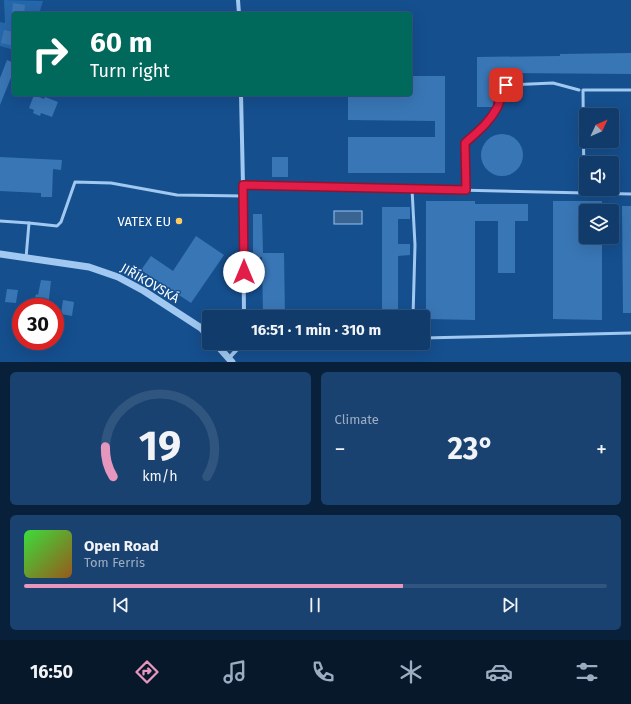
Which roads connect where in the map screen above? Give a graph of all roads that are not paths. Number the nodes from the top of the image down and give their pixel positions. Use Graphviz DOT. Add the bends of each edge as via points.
graph roads {
  1 [pos="238,0"];
  2 [pos="239,12"];
  3 [pos="578,90"];
  4 [pos="631,90"];
  5 [pos="241,96"];
  6 [pos="584,156"];
  7 [pos="243,185"];
  8 [pos="412,189"];
  9 [pos="466,190"];
  10 [pos="579,193"];
  11 [pos="619,194"];
  12 [pos="631,194"];
  13 [pos="243,196"];
  14 [pos="0,221"];
  15 [pos="29,223"];
  16 [pos="0,254"];
  17 [pos="26,258"];
  18 [pos="244,310"];
  19 [pos="413,310"];
  20 [pos="202,329"];
  21 [pos="631,333"];
  22 [pos="430,338"];
  23 [pos="221,350"];
  24 [pos="238,350"];
  25 [pos="230,360"];
  1 -- 2 [label="street"];
  3 -- 9 [label="lane" via="553,83 506,85 502,90 498,107 486,124 465,143"];
  4 -- 6 [label="lane" via="583,90"];
  5 -- 7 [label="street"];
  7 -- 8 [label="lane"];
  7 -- 13 [label="street"];
  8 -- 9 [label="lane"];
  8 -- 19 [label="lane" via="415,245"];
  9 -- 10 [label="lane"];
  11 -- 12 [label="lane"];
  13 -- 15 [label="lane" via="177,195 111,183 75,182 61,222 57,226"];
  13 -- 18 [label="street"];
  14 -- 15 [label="lane"];
  15 -- 17 [label="lane"];
  16 -- 17 [label="street, JIŘÍKOVSKÁ"];
  17 -- 20 [label="street, JIŘÍKOVSKÁ" via="89,267 118,277"];
  21 -- 22 [label="lane"];
  23 -- 25 [label="street"];
  24 -- 25 [label="street"];
}
